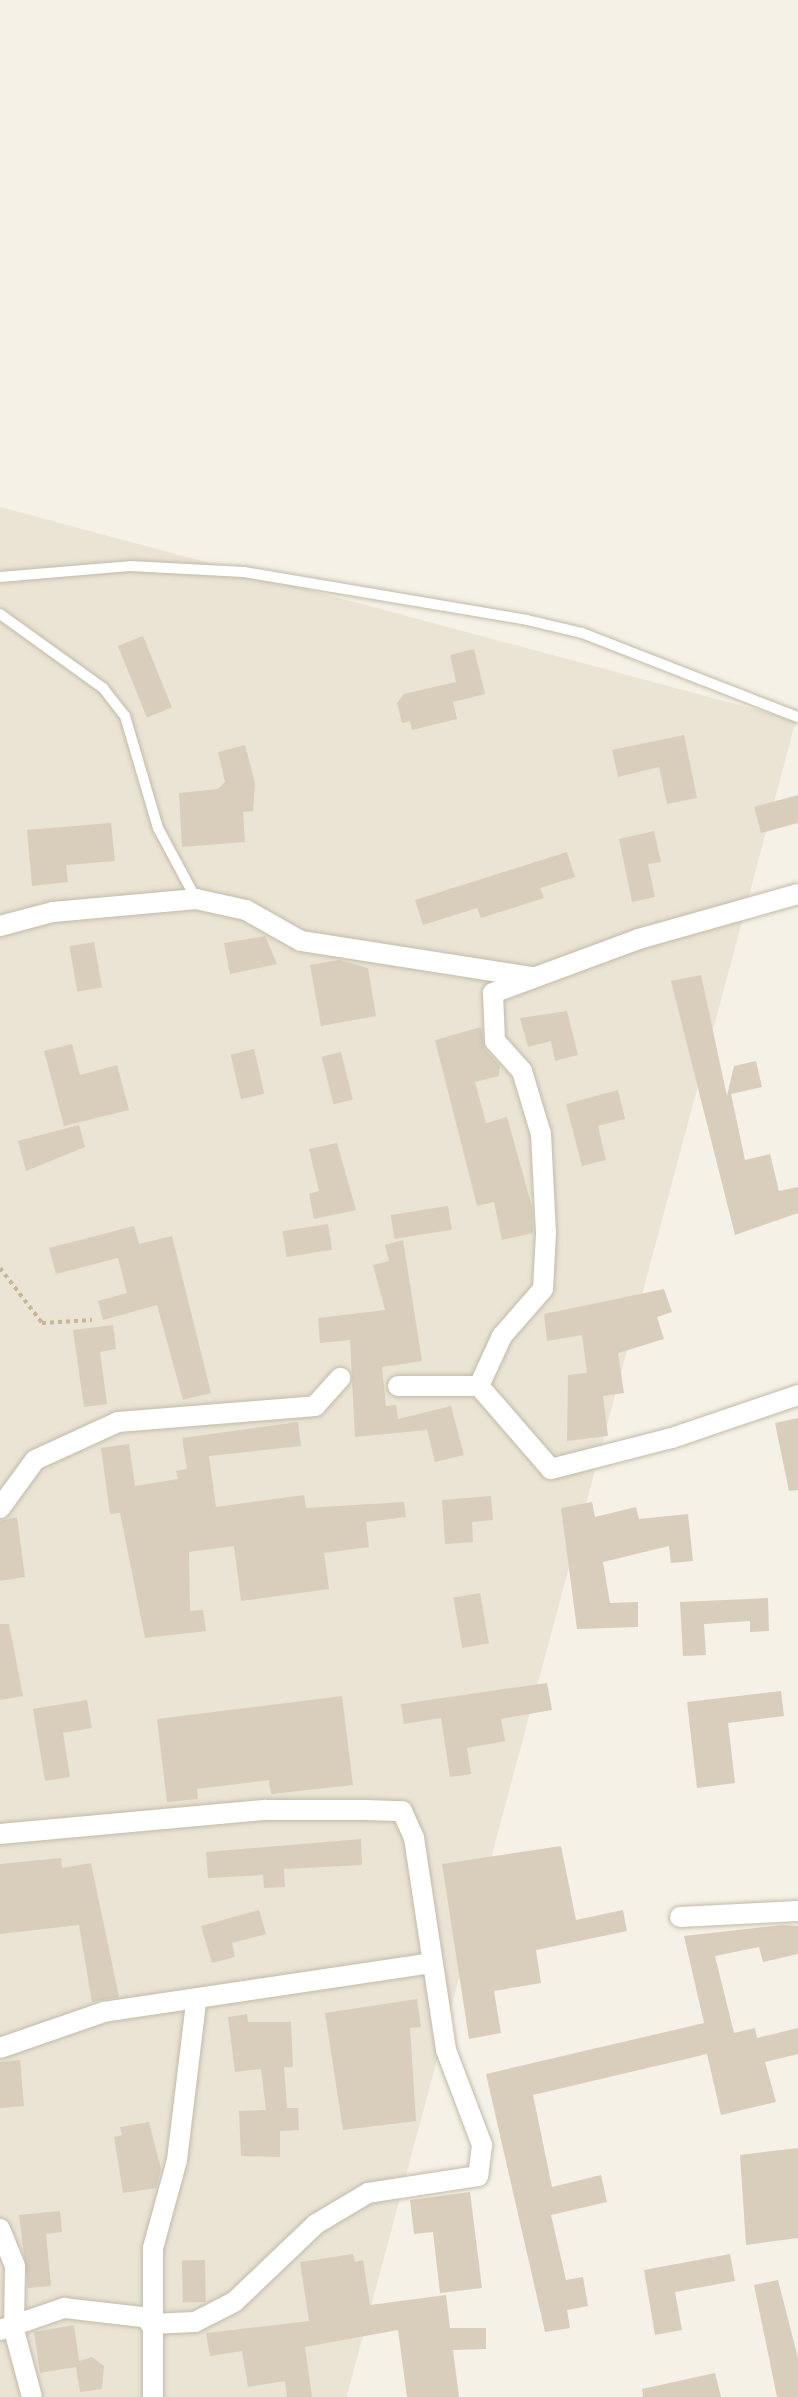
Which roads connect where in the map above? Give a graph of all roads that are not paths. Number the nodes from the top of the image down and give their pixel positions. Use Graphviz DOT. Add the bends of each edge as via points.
graph roads {
  1 [pos="0,577"];
  2 [pos="0,614"];
  3 [pos="798,717"];
  4 [pos="798,894"];
  5 [pos="196,899"];
  6 [pos="0,926"];
  7 [pos="536,978"];
  8 [pos="340,1378"];
  9 [pos="398,1386"];
  10 [pos="479,1386"];
  11 [pos="798,1395"];
  12 [pos="0,1508"];
  13 [pos="0,1834"];
  14 [pos="798,1911"];
  15 [pos="680,1917"];
  16 [pos="431,1963"];
  17 [pos="196,2002"];
  18 [pos="0,2048"];
  19 [pos="0,2229"];
  20 [pos="151,2321"];
  21 [pos="7,2330"];
  22 [pos="32,2397"];
  23 [pos="153,2397"];
  1 -- 3 [label="lane" via="130,566 244,572 527,620 582,633"];
  2 -- 5 [label="lane" via="103,688 125,716 158,828"];
  4 -- 7 [label="street"];
  5 -- 6 [label="street" via="53,912"];
  5 -- 7 [label="street" via="246,910 301,941"];
  7 -- 10 [label="street" via="493,993 495,1041 522,1071 541,1134 548,1188 543,1289 502,1336"];
  8 -- 12 [label="street" via="315,1406 118,1422 35,1460"];
  9 -- 10 [label="street"];
  10 -- 11 [label="street" via="551,1469"];
  13 -- 16 [label="street" via="266,1810 402,1811 414,1838"];
  14 -- 15 [label="street"];
  16 -- 17 [label="street"];
  16 -- 20 [label="street" via="446,2050 482,2145 478,2176 368,2193 316,2224 234,2302 195,2322"];
  17 -- 18 [label="street" via="104,2012"];
  17 -- 20 [label="street" via="177,2160 153,2248"];
  19 -- 21 [label="street" via="15,2266"];
  20 -- 21 [label="street" via="64,2308"];
  20 -- 23 [label="street"];
  21 -- 22 [label="street"];
}
